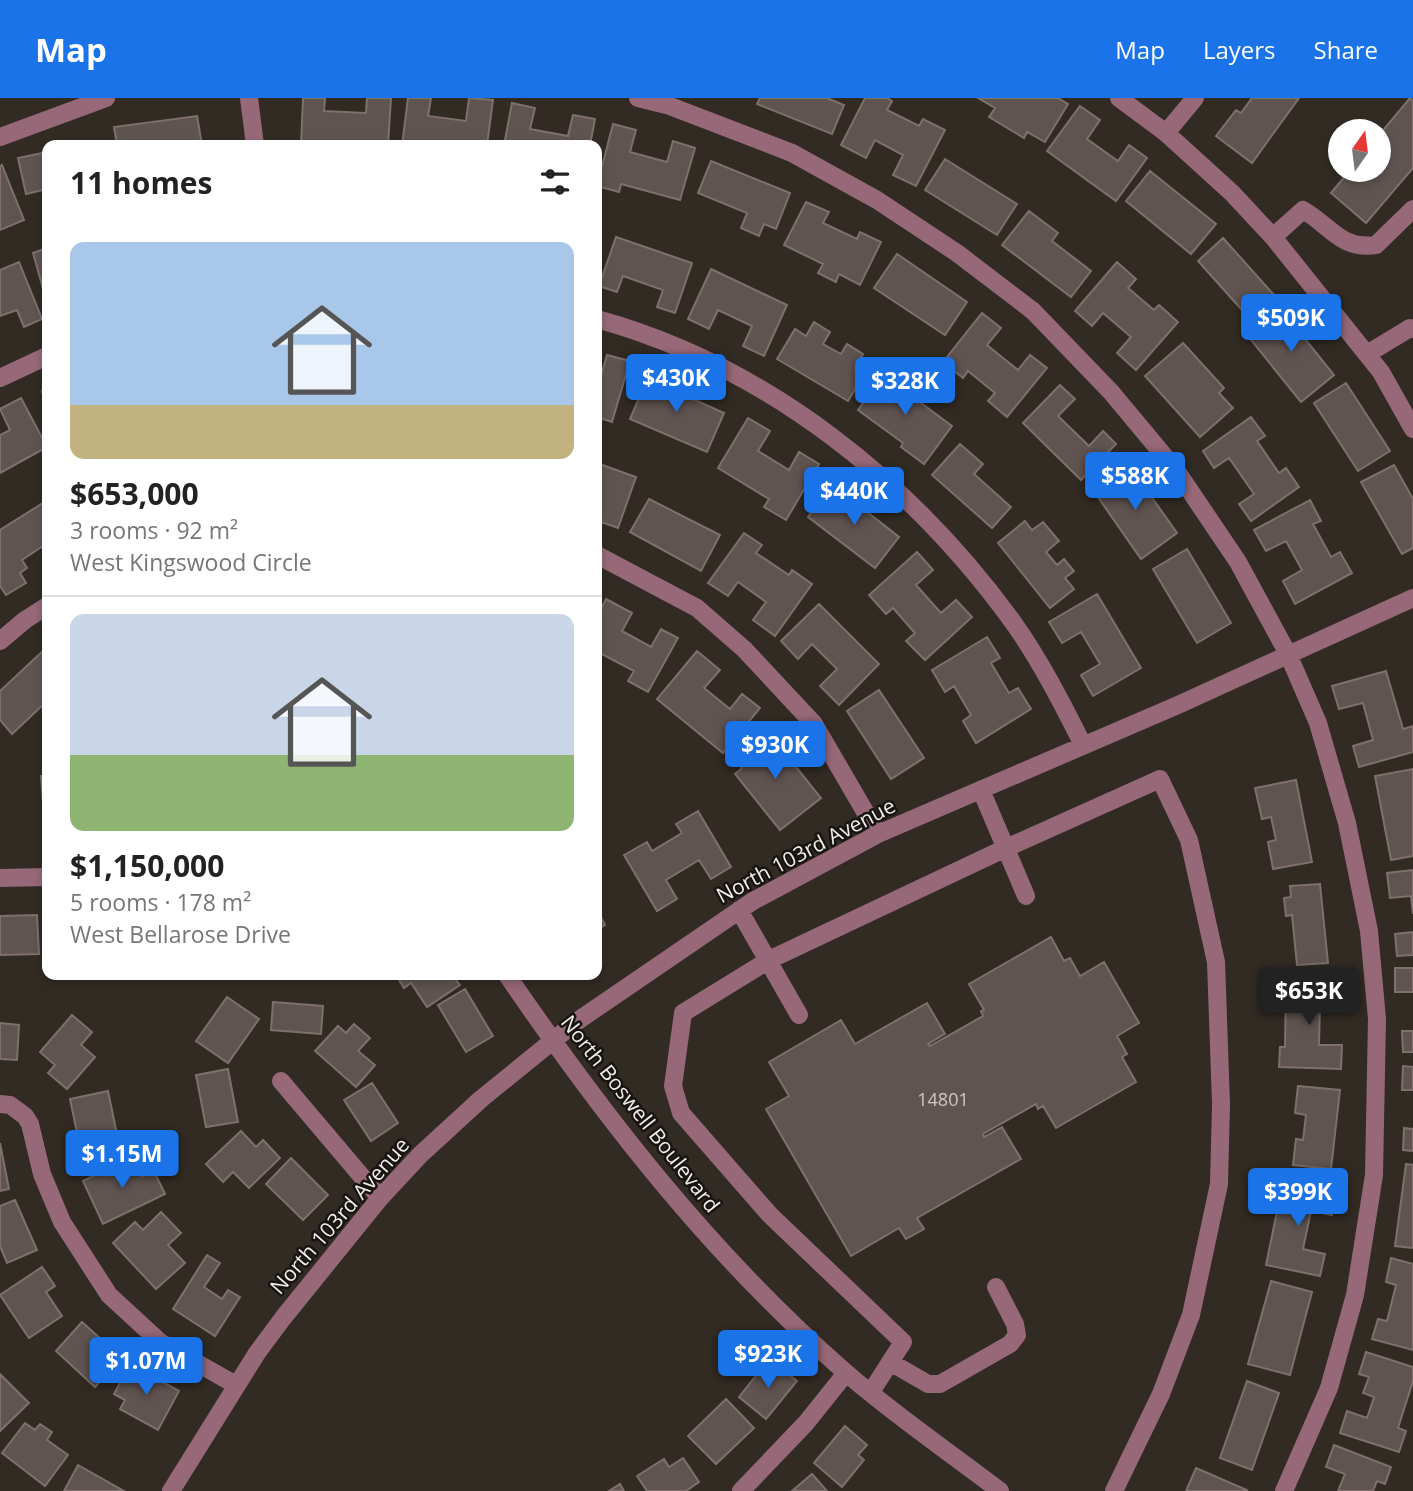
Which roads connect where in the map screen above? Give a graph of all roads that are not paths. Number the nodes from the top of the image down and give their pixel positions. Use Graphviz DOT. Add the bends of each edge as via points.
graph roads {
  1 [pos="106,98"];
  2 [pos="249,98"];
  3 [pos="638,98"];
  4 [pos="1119,98"];
  5 [pos="1195,98"];
  6 [pos="1166,133"];
  7 [pos="0,137"];
  8 [pos="254,140"];
  9 [pos="1413,209"];
  10 [pos="1273,237"];
  11 [pos="602,319"];
  12 [pos="1413,329"];
  13 [pos="1367,354"];
  14 [pos="42,358"];
  15 [pos="0,378"];
  16 [pos="1413,429"];
  17 [pos="602,558"];
  18 [pos="1413,598"];
  19 [pos="42,609"];
  20 [pos="0,641"];
  21 [pos="1288,654"];
  22 [pos="1083,745"];
  23 [pos="981,790"];
  24 [pos="878,834"];
  25 [pos="1006,848"];
  26 [pos="42,877"];
  27 [pos="0,878"];
  28 [pos="1026,895"];
  29 [pos="739,910"];
  30 [pos="769,960"];
  31 [pos="511,980"];
  32 [pos="799,1016"];
  33 [pos="553,1040"];
  34 [pos="281,1081"];
  35 [pos="0,1104"];
  36 [pos="380,1198"];
  37 [pos="996,1287"];
  38 [pos="890,1362"];
  39 [pos="846,1373"];
  40 [pos="236,1385"];
  41 [pos="871,1392"];
  42 [pos="171,1491"];
  43 [pos="741,1491"];
  44 [pos="1000,1491"];
  45 [pos="1114,1491"];
  46 [pos="1284,1491"];
  1 -- 7 [label="street"];
  2 -- 8 [label="street"];
  3 -- 21 [label="street" via="792,153 877,200 957,253 1033,312 1111,392 1176,470 1238,562"];
  4 -- 6 [label="street"];
  5 -- 6 [label="street"];
  6 -- 10 [label="street"];
  9 -- 10 [label="street" via="1376,245 1339,239 1303,210"];
  10 -- 13 [label="street"];
  11 -- 22 [label="street" via="716,364 815,423 905,498 956,550 1016,627"];
  12 -- 13 [label="street"];
  13 -- 16 [label="street"];
  14 -- 15 [label="street"];
  17 -- 24 [label="street" via="697,608 744,649 814,724"];
  18 -- 21 [label="street, North 103rd Avenue"];
  19 -- 20 [label="street"];
  21 -- 22 [label="street, North 103rd Avenue"];
  21 -- 46 [label="street" via="1318,723 1347,823 1369,931 1377,1019 1374,1175 1354,1295 1329,1388"];
  22 -- 23 [label="street, North 103rd Avenue"];
  23 -- 24 [label="street, North 103rd Avenue"];
  23 -- 25 [label="street"];
  24 -- 29 [label="street, North 103rd Avenue"];
  25 -- 28 [label="street"];
  25 -- 30 [label="street"];
  25 -- 45 [label="street" via="1160,779 1189,841 1216,962 1222,1104 1219,1184 1191,1315 1161,1394"];
  26 -- 27 [label="street"];
  29 -- 30 [label="street"];
  29 -- 33 [label="street, North 103rd Avenue"];
  30 -- 32 [label="street"];
  30 -- 38 [label="street" via="683,1013 673,1086 681,1113 770,1215 903,1342"];
  31 -- 33 [label="street, North Boswell Boulevard"];
  33 -- 36 [label="street, North 103rd Avenue" via="481,1099"];
  33 -- 39 [label="street, North Boswell Boulevard" via="681,1207 745,1278"];
  34 -- 36 [label="street"];
  35 -- 40 [label="street" via="10,1105 30,1124 62,1222 109,1295 160,1342"];
  36 -- 40 [label="street, North 103rd Avenue" via="283,1318"];
  37 -- 38 [label="street" via="1015,1324 1017,1335 1010,1344 940,1384 928,1384"];
  38 -- 41 [label="street"];
  39 -- 41 [label="street, North Boswell Boulevard"];
  39 -- 43 [label="street"];
  40 -- 42 [label="street, North 103rd Avenue"];
  41 -- 44 [label="street, North Boswell Boulevard"];
}
